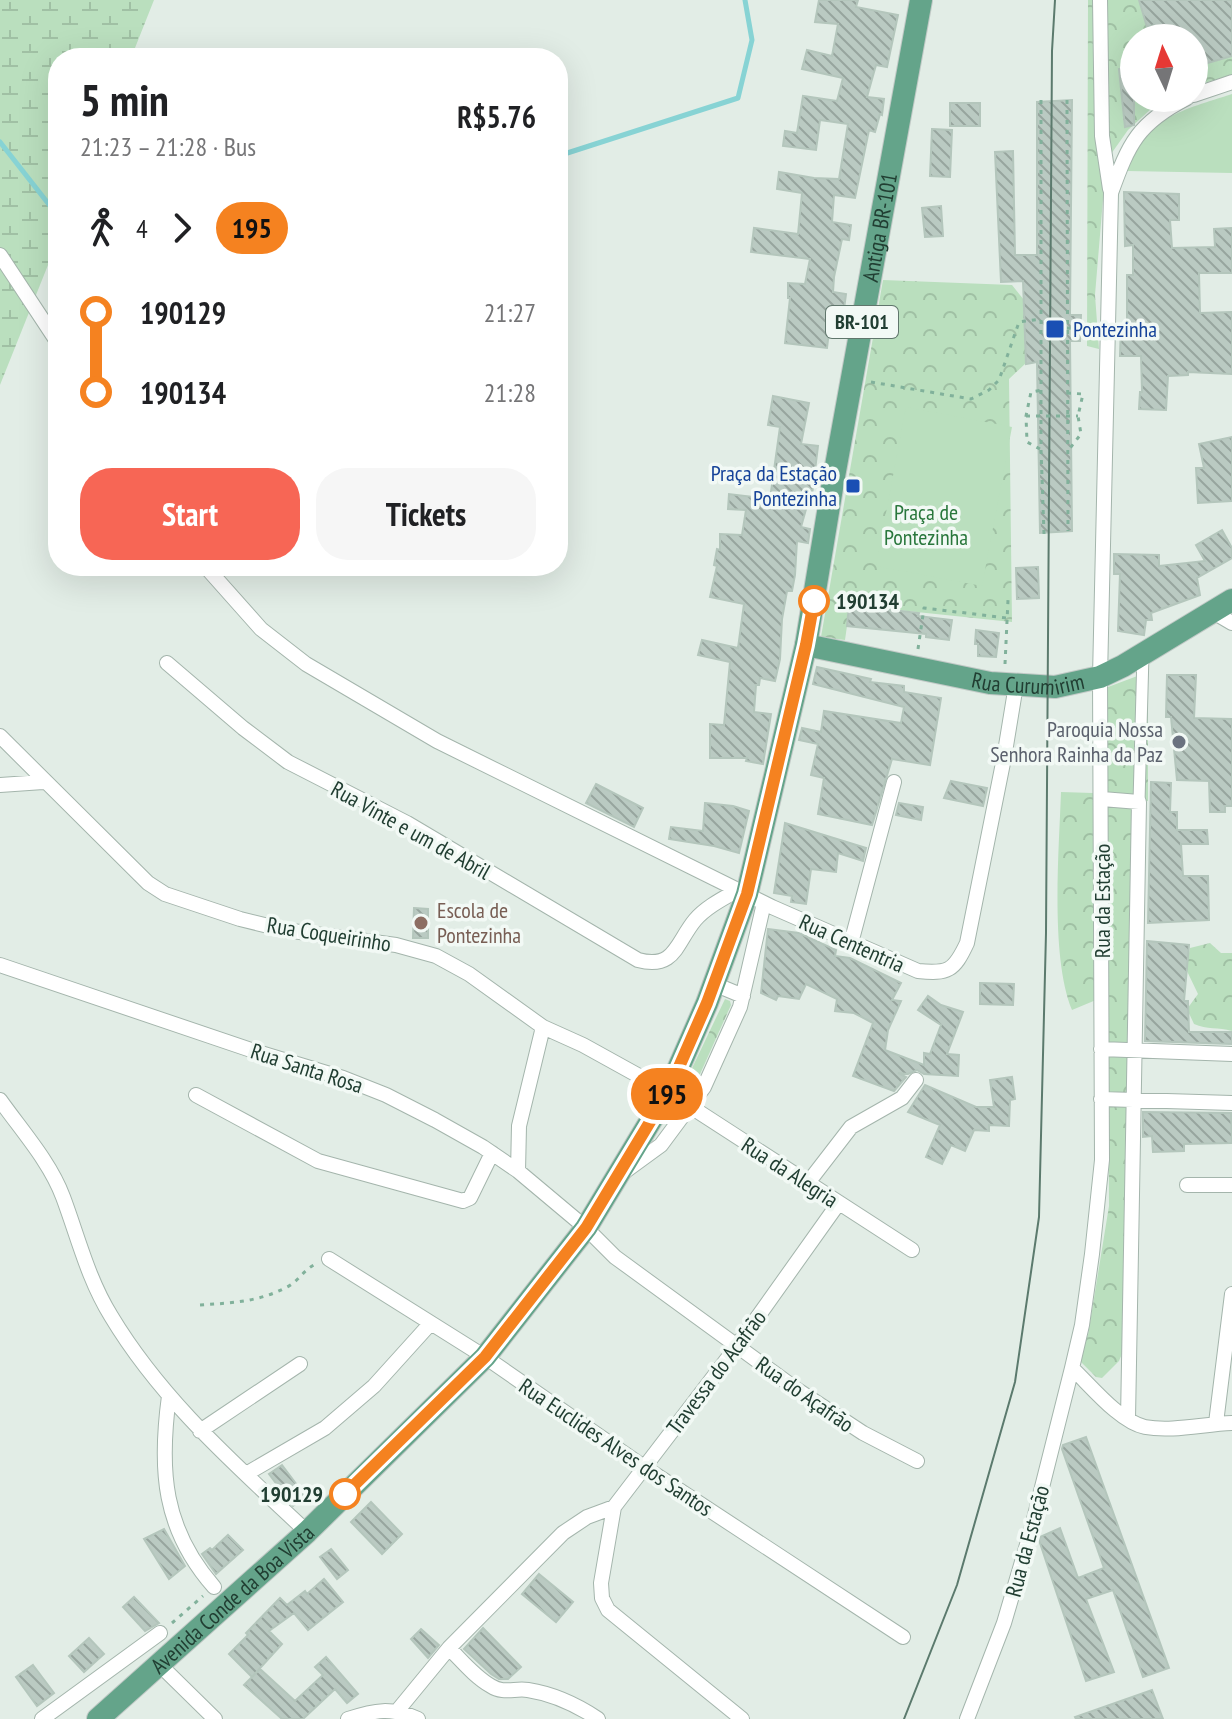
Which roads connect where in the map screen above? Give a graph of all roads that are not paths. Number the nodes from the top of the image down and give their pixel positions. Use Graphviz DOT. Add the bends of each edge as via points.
graph roads {
  1 [pos="921,0"];
  2 [pos="1100,0"];
  3 [pos="1232,82"];
  4 [pos="1208,90"];
  5 [pos="1162,112"];
  6 [pos="1111,193"];
  7 [pos="0,255"];
  8 [pos="48,328"];
  9 [pos="214,576"];
  10 [pos="1226,612"];
  11 [pos="806,645"];
  12 [pos="1143,654"];
  13 [pos="167,663"];
  14 [pos="1100,677"];
  15 [pos="1010,684"];
  16 [pos="0,736"];
  17 [pos="43,782"];
  18 [pos="894,782"];
  19 [pos="0,785"];
  20 [pos="1102,799"];
  21 [pos="1139,802"];
  22 [pos="750,896"];
  23 [pos="851,943"];
  24 [pos="0,965"];
  25 [pos="714,984"];
  26 [pos="743,996"];
  27 [pos="543,1027"];
  28 [pos="1101,1049"];
  29 [pos="1137,1051"];
  30 [pos="1232,1054"];
  31 [pos="916,1080"];
  32 [pos="668,1092"];
  33 [pos="196,1095"];
  34 [pos="1101,1099"];
  35 [pos="0,1100"];
  36 [pos="1133,1101"];
  37 [pos="1232,1103"];
  38 [pos="690,1107"];
  39 [pos="492,1153"];
  40 [pos="518,1171"];
  41 [pos="614,1180"];
  42 [pos="807,1184"];
  43 [pos="1187,1185"];
  44 [pos="1232,1185"];
  45 [pos="838,1204"];
  46 [pos="586,1228"];
  47 [pos="912,1250"];
  48 [pos="329,1259"];
  49 [pos="1232,1294"];
  50 [pos="430,1324"];
  51 [pos="737,1346"];
  52 [pos="485,1357"];
  53 [pos="300,1364"];
  54 [pos="1072,1368"];
  55 [pos="169,1396"];
  56 [pos="1128,1419"];
  57 [pos="1216,1423"];
  58 [pos="1232,1423"];
  59 [pos="200,1431"];
  60 [pos="917,1461"];
  61 [pos="644,1467"];
  62 [pos="246,1474"];
  63 [pos="614,1507"];
  64 [pos="307,1532"];
  65 [pos="214,1587"];
  66 [pos="160,1633"];
  67 [pos="903,1637"];
  68 [pos="449,1648"];
  69 [pos="160,1665"];
  70 [pos="398,1710"];
  71 [pos="42,1719"];
  72 [pos="98,1719"];
  73 [pos="215,1719"];
  74 [pos="348,1719"];
  75 [pos="418,1719"];
  76 [pos="598,1719"];
  77 [pos="742,1719"];
  78 [pos="967,1719"];
  1 -- 11 [label="main road, Antiga BR-101 / BR-101"];
  2 -- 6 [label="street" via="1101,122"];
  3 -- 4 [label="street"];
  5 -- 6 [label="street, Rua da Estação" via="1125,152"];
  6 -- 14 [label="street, Rua da Estação"];
  7 -- 8 [label="street"];
  9 -- 22 [label="street, Rua Cententria" via="261,629 306,664 437,741"];
  10 -- 12 [label="main road, Rua Curumirim"];
  11 -- 15 [label="main road, Rua Curumirim"];
  11 -- 22 [label="main road, Avenida Conde da Boa Vista / BR-101"];
  12 -- 14 [label="main road, Rua Curumirim"];
  12 -- 21 [label="street"];
  13 -- 22 [label="street, Rua Vinte e um de Abril" via="288,762 407,823 638,960 664,961 696,918"];
  14 -- 15 [label="main road, Rua Curumirim" via="1055,687"];
  14 -- 20 [label="street, Rua da Estação"];
  15 -- 23 [label="street, Rua Cententria" via="1004,758 967,943 958,962 950,970 918,971"];
  16 -- 17 [label="street"];
  17 -- 19 [label="street"];
  17 -- 27 [label="street, Rua Coqueirinho" via="165,894 285,930 417,949 469,974"];
  18 -- 23 [label="street"];
  20 -- 21 [label="street"];
  20 -- 28 [label="street, Rua da Estação"];
  21 -- 29 [label="street"];
  22 -- 23 [label="street, Rua Cententria"];
  22 -- 25 [label="main road, Avenida Conde da Boa Vista / BR-101"];
  22 -- 26 [label="street"];
  24 -- 39 [label="street, Rua Santa Rosa" via="343,1078 386,1095"];
  25 -- 26 [label="street"];
  25 -- 32 [label="main road, Avenida Conde da Boa Vista / BR-101"];
  26 -- 38 [label="street" via="704,1087"];
  27 -- 32 [label="street, Rua Coqueirinho"];
  27 -- 40 [label="street" via="519,1126"];
  28 -- 29 [label="street"];
  28 -- 34 [label="street, Rua da Estação"];
  29 -- 30 [label="street"];
  29 -- 36 [label="street"];
  31 -- 42 [label="street" via="902,1098 851,1127"];
  32 -- 38 [label="street, Rua da Alegria"];
  32 -- 41 [label="main road, Avenida Conde da Boa Vista / BR-101"];
  33 -- 39 [label="street" via="318,1161 463,1201 470,1198"];
  34 -- 36 [label="street"];
  34 -- 54 [label="street, Rua da Estação" via="1097,1212"];
  35 -- 55 [label="street" via="62,1195 108,1313"];
  36 -- 37 [label="street"];
  36 -- 56 [label="street"];
  38 -- 41 [label="street" via="661,1145"];
  38 -- 42 [label="street, Rua da Alegria"];
  39 -- 40 [label="street, Rua Santa Rosa"];
  40 -- 46 [label="street, Rua Santa Rosa"];
  41 -- 46 [label="main road, Avenida Conde da Boa Vista / BR-101"];
  42 -- 45 [label="street, Rua da Alegria"];
  43 -- 44 [label="street"];
  45 -- 47 [label="street, Rua da Alegria"];
  45 -- 51 [label="street, Travessa do Acafrão"];
  46 -- 51 [label="street, Rua do Açafrão" via="615,1257"];
  46 -- 52 [label="main road, Avenida Conde da Boa Vista / BR-101"];
  48 -- 50 [label="street, Rua Euclides Alves dos Santos"];
  49 -- 57 [label="street"];
  50 -- 52 [label="street, Rua Euclides Alves dos Santos"];
  50 -- 62 [label="street" via="374,1386 325,1428"];
  51 -- 60 [label="street, Rua do Açafrão" via="828,1412"];
  51 -- 61 [label="street, Travessa do Acafrão"];
  52 -- 61 [label="street, Rua Euclides Alves dos Santos"];
  52 -- 64 [label="main road, Avenida Conde da Boa Vista / BR-101"];
  53 -- 59 [label="street"];
  54 -- 56 [label="street"];
  54 -- 78 [label="street, Rua da Estação" via="1004,1623"];
  55 -- 59 [label="street"];
  55 -- 65 [label="street" via="164,1434 168,1498 178,1534"];
  56 -- 57 [label="street" via="1158,1428"];
  57 -- 58 [label="street"];
  59 -- 62 [label="street"];
  61 -- 63 [label="street, Travessa do Acafrão"];
  61 -- 67 [label="street, Rua Euclides Alves dos Santos"];
  62 -- 64 [label="street"];
  63 -- 68 [label="street" via="563,1533"];
  63 -- 77 [label="street, Travessa do Acafrão" via="601,1583 608,1610"];
  64 -- 69 [label="main road, Avenida Conde da Boa Vista / BR-101"];
  66 -- 71 [label="street"];
  68 -- 70 [label="street"];
  68 -- 76 [label="street" via="491,1686 547,1694"];
  69 -- 72 [label="main road, Avenida Conde da Boa Vista / BR-101"];
  69 -- 73 [label="street"];
  70 -- 74 [label="street"];
  70 -- 75 [label="street"];
}
